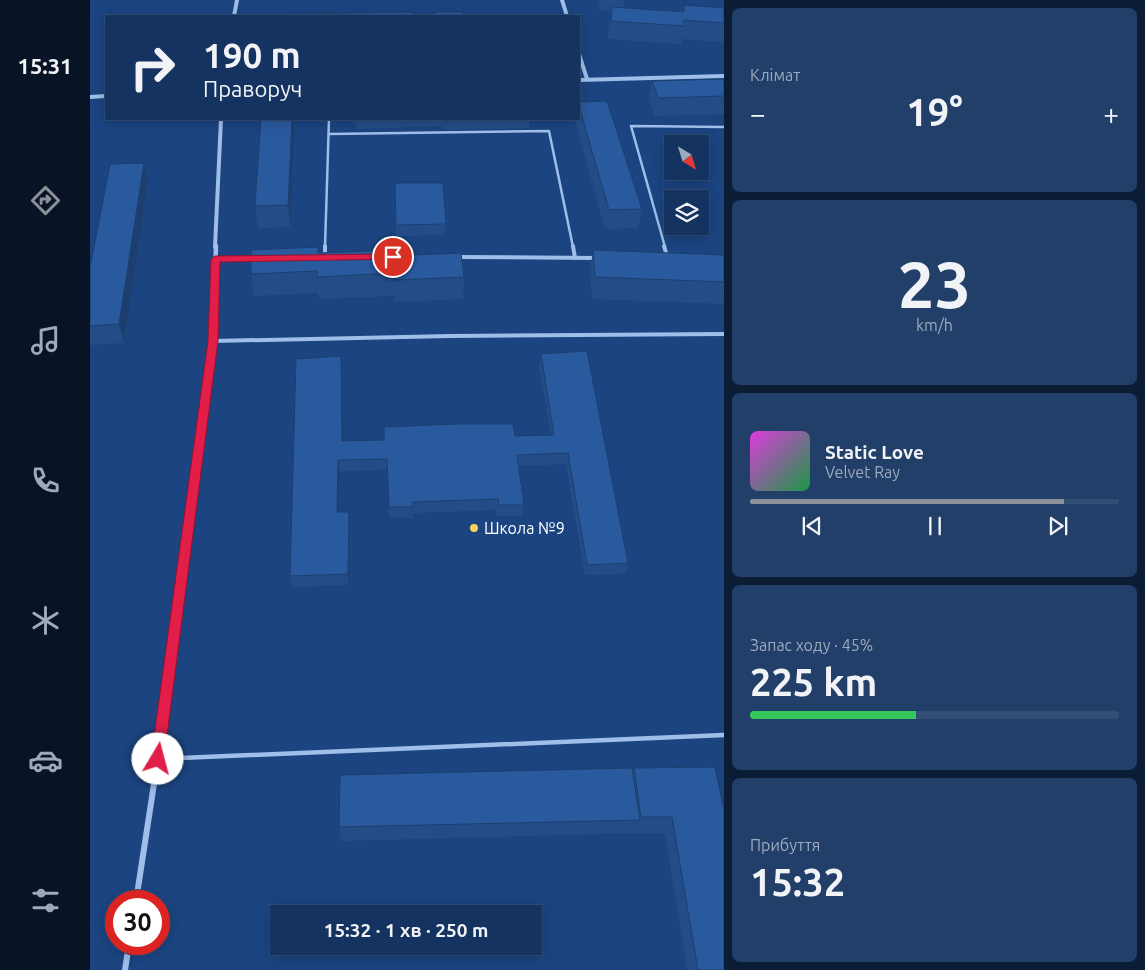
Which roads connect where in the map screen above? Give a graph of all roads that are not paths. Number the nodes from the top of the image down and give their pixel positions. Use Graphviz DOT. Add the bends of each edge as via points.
graph roads {
  1 [pos="237,0"];
  2 [pos="562,0"];
  3 [pos="234,15"];
  4 [pos="567,15"];
  5 [pos="580,57"];
  6 [pos="724,76"];
  7 [pos="587,79"];
  8 [pos="580,80"];
  9 [pos="105,96"];
  10 [pos="90,97"];
  11 [pos="220,120"];
  12 [pos="329,120"];
  13 [pos="724,127"];
  14 [pos="329,134"];
  15 [pos="451,257"];
  16 [pos="333,258"];
  17 [pos="575,258"];
  18 [pos="602,258"];
  19 [pos="215,259"];
  20 [pos="255,259"];
  21 [pos="668,260"];
  22 [pos="724,334"];
  23 [pos="213,341"];
  24 [pos="724,736"];
  25 [pos="158,759"];
  26 [pos="138,890"];
  27 [pos="127,955"];
  28 [pos="125,970"];
  1 -- 3 [label="street"];
  2 -- 4 [label="street"];
  5 -- 7 [label="street"];
  6 -- 7 [label="street"];
  7 -- 8 [label="street"];
  9 -- 10 [label="street"];
  11 -- 19 [label="street"];
  12 -- 14 [label="lane"];
  13 -- 21 [label="lane" via="631,126"];
  14 -- 16 [label="lane" via="324,258"];
  14 -- 17 [label="lane" via="549,131"];
  15 -- 17 [label="lane"];
  17 -- 18 [label="lane"];
  19 -- 20 [label="lane"];
  19 -- 23 [label="street"];
  22 -- 23 [label="lane"];
  23 -- 25 [label="street"];
  24 -- 25 [label="lane"];
  25 -- 26 [label="street"];
  27 -- 28 [label="street"];
}
